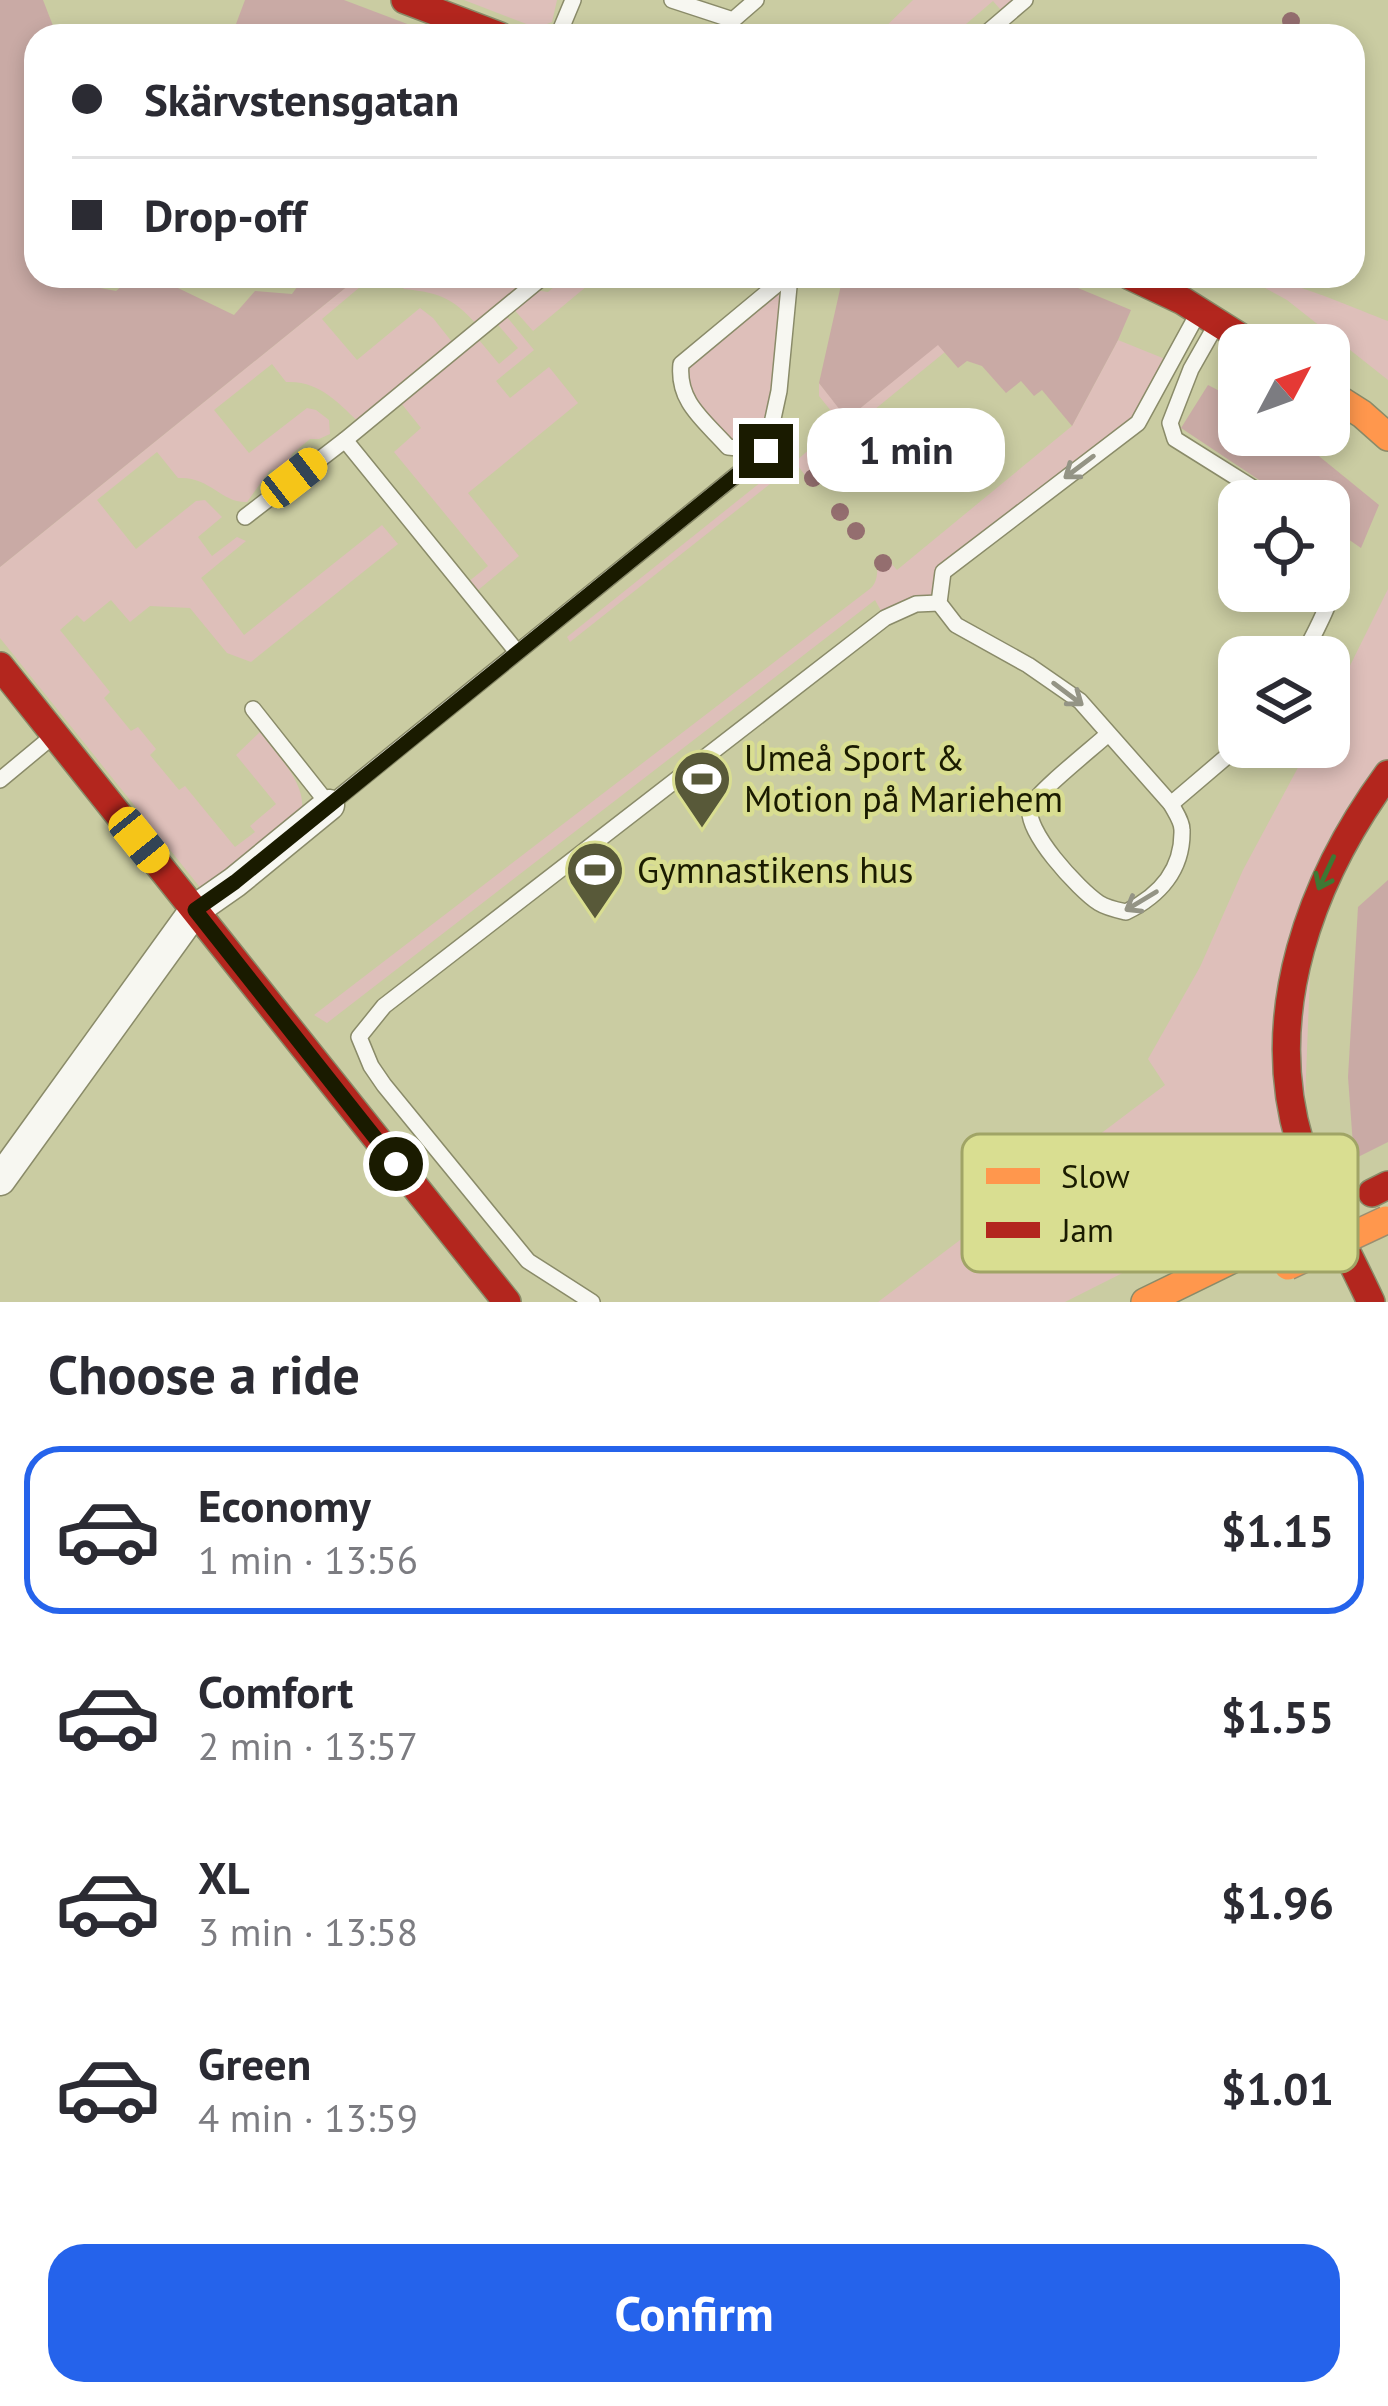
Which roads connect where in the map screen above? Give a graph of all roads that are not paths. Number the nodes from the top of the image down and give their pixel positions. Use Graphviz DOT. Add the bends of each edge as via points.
graph roads {
  1 [pos="405,0"];
  2 [pos="672,0"];
  3 [pos="756,0"];
  4 [pos="1025,0"];
  5 [pos="468,24"];
  6 [pos="997,24"];
  7 [pos="529,288"];
  8 [pos="774,288"];
  9 [pos="788,288"];
  10 [pos="1153,288"];
  11 [pos="1208,317"];
  12 [pos="1219,324"];
  13 [pos="1350,406"];
  14 [pos="1138,423"];
  15 [pos="1170,424"];
  16 [pos="1388,436"];
  17 [pos="345,440"];
  18 [pos="766,451"];
  19 [pos="1240,480"];
  20 [pos="244,517"];
  21 [pos="939,603"];
  22 [pos="517,652"];
  23 [pos="3,676"];
  24 [pos="254,709"];
  25 [pos="55,734"];
  26 [pos="1107,735"];
  27 [pos="1218,764"];
  28 [pos="1388,774"];
  29 [pos="0,780"];
  30 [pos="1172,804"];
  31 [pos="329,805"];
  32 [pos="1388,813"];
  33 [pos="195,910"];
  34 [pos="1314,1031"];
  35 [pos="1299,1134"];
  36 [pos="0,1180"];
  37 [pos="1369,1188"];
  38 [pos="1387,1220"];
  39 [pos="1358,1234"];
  40 [pos="1382,1257"];
  41 [pos="1206,1272"];
  42 [pos="1358,1272"];
  43 [pos="506,1302"];
  44 [pos="592,1302"];
  45 [pos="1145,1302"];
  46 [pos="1371,1302"];
  1 -- 5 [label="main road"];
  2 -- 3 [label="lane" via="733,20"];
  4 -- 6 [label="lane"];
  7 -- 17 [label="lane"];
  8 -- 18 [label="lane" via="681,364 679,382 728,447"];
  9 -- 18 [label="lane"];
  10 -- 11 [label="main road"];
  11 -- 12 [label="main road"];
  11 -- 14 [label="lane"];
  11 -- 15 [label="lane"];
  13 -- 16 [label="main road"];
  14 -- 15 [label="lane"];
  14 -- 21 [label="lane, one-way" via="943,572"];
  15 -- 19 [label="lane" via="1175,439"];
  17 -- 20 [label="lane"];
  17 -- 22 [label="lane"];
  18 -- 22 [label="lane"];
  21 -- 26 [label="lane, one-way" via="956,626 1080,701"];
  21 -- 44 [label="lane" via="885,617 384,1006 358,1037 384,1085 528,1261"];
  22 -- 31 [label="lane"];
  23 -- 25 [label="main road"];
  24 -- 31 [label="lane"];
  25 -- 29 [label="lane"];
  25 -- 33 [label="main road"];
  26 -- 30 [label="lane"];
  30 -- 26 [label="lane, one-way" via="1183,827 1163,888 1126,913 1078,885 1034,830 1031,806"];
  27 -- 30 [label="lane"];
  28 -- 35 [label="main road, one-way" via="1343,838 1298,955 1287,1028"];
  31 -- 33 [label="street"];
  32 -- 34 [label="main road" via="1335,911"];
  33 -- 36 [label="street"];
  33 -- 43 [label="main road"];
  37 -- 40 [label="main road"];
  38 -- 39 [label="main road, bridge"];
  41 -- 45 [label="main road"];
  42 -- 46 [label="main road, one-way"];
}
